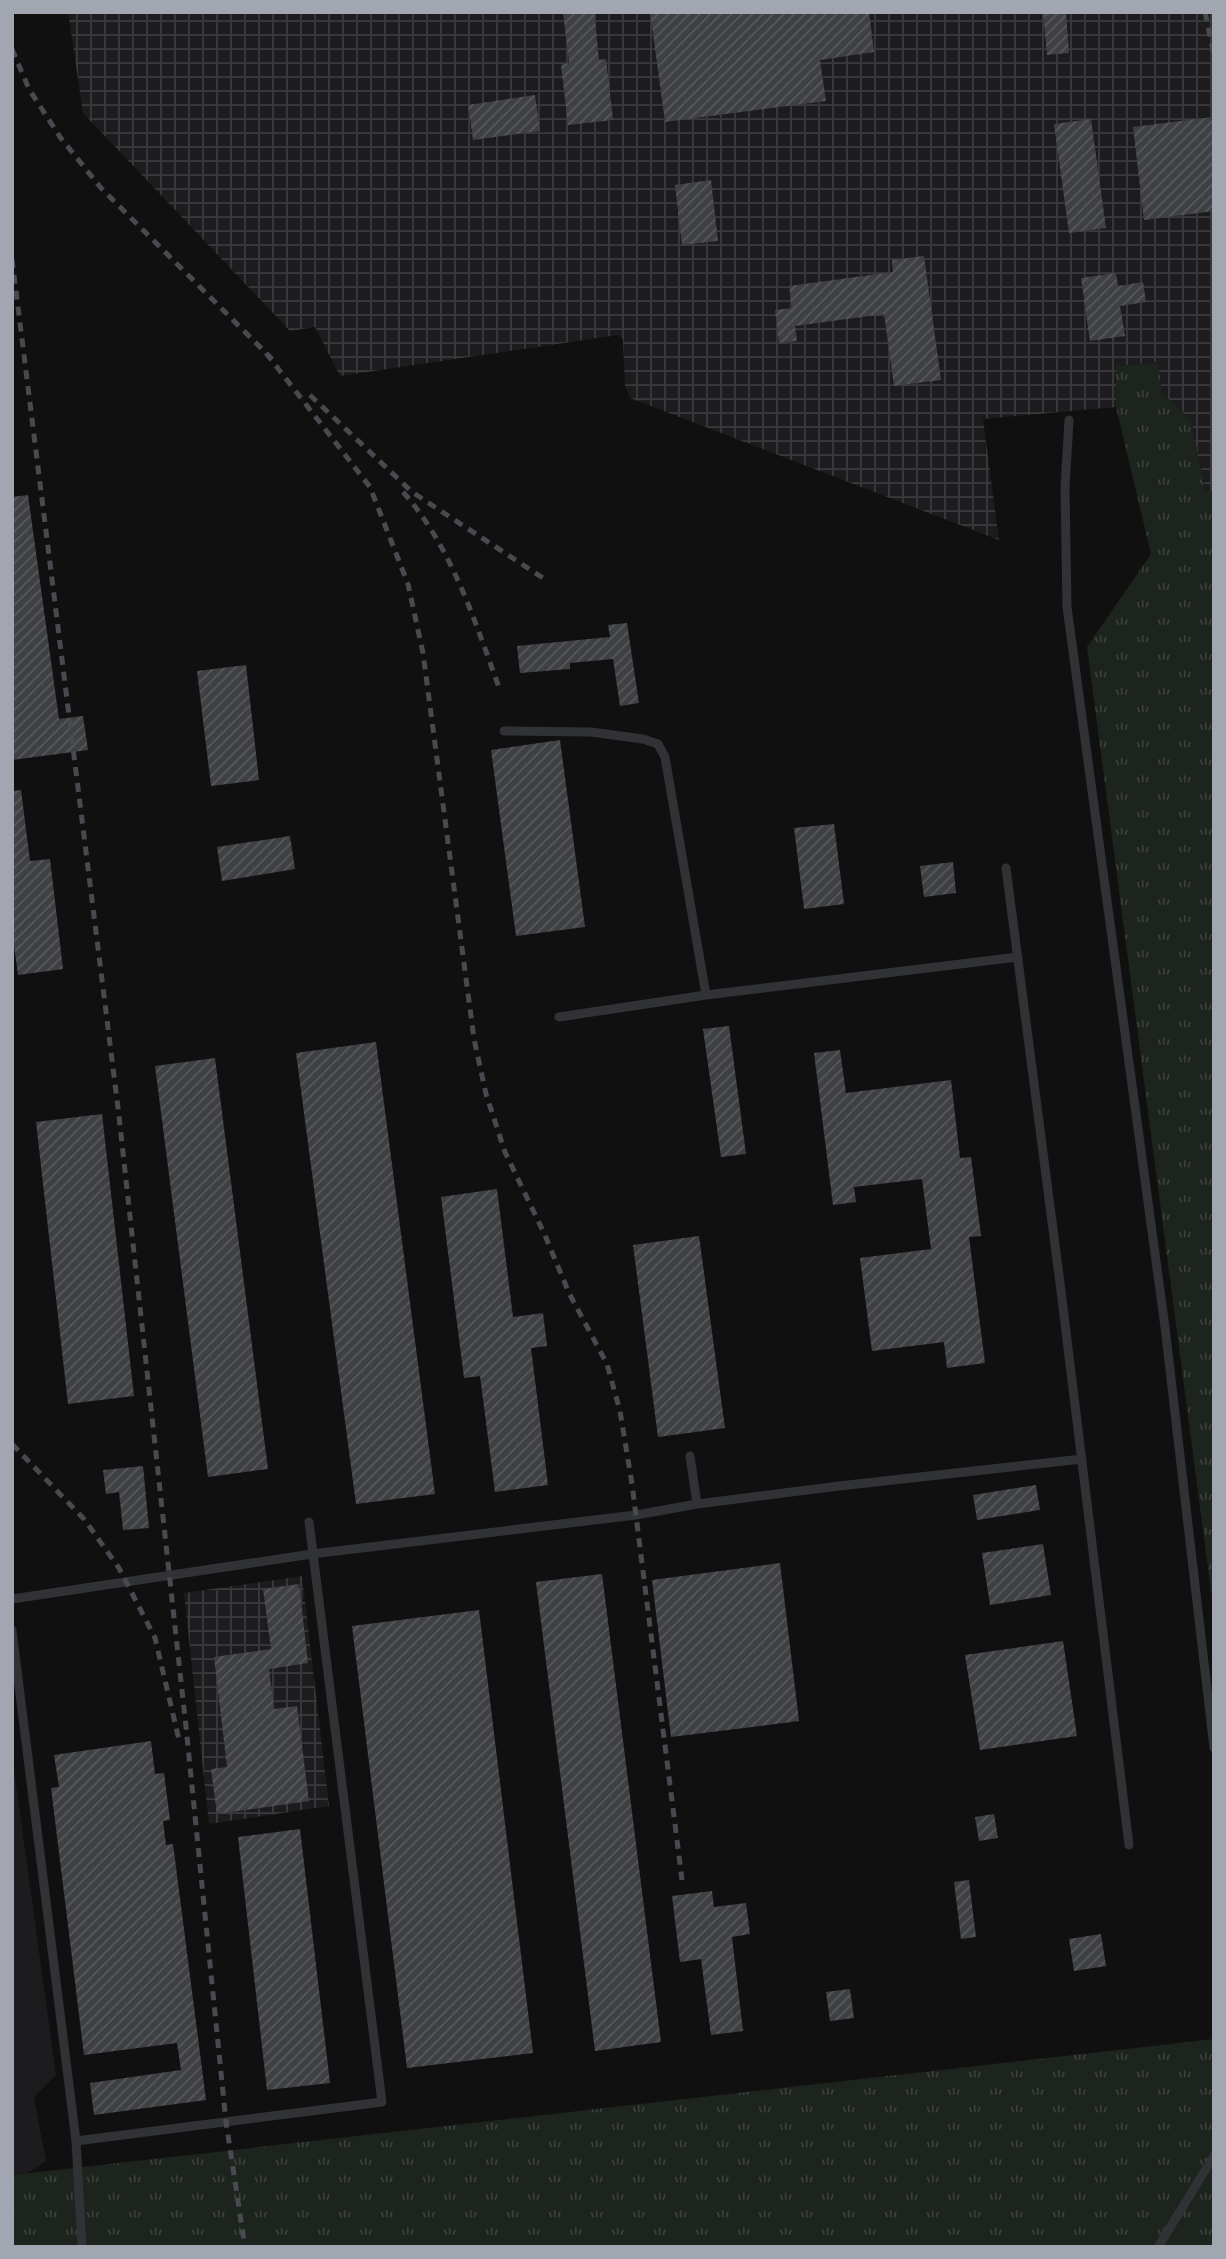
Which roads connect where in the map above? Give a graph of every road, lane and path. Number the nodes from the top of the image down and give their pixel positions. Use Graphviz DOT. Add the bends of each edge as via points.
graph roads {
  1 [pos="1069,421"];
  2 [pos="504,731"];
  3 [pos="1006,868"];
  4 [pos="1018,957"];
  5 [pos="706,995"];
  6 [pos="559,1017"];
  7 [pos="690,1456"];
  8 [pos="1082,1459"];
  9 [pos="697,1504"];
  10 [pos="309,1522"];
  11 [pos="312,1555"];
  12 [pos="12,1599"];
  13 [pos="12,1630"];
  14 [pos="1214,1748"];
  15 [pos="1129,1845"];
  16 [pos="76,2141"];
  17 [pos="1214,2156"];
  18 [pos="82,2247"];
  19 [pos="1158,2247"];
  1 -- 14 [label="lane" via="1067,607 1165,1327"];
  2 -- 5 [label="lane" via="590,732 658,744 666,757"];
  3 -- 4 [label="lane"];
  4 -- 5 [label="lane"];
  4 -- 8 [label="lane"];
  5 -- 6 [label="lane"];
  7 -- 9 [label="lane"];
  8 -- 9 [label="lane"];
  8 -- 15 [label="lane"];
  9 -- 11 [label="lane"];
  10 -- 11 [label="lane"];
  11 -- 12 [label="lane"];
  11 -- 16 [label="lane" via="382,2102"];
  13 -- 16 [label="lane"];
  16 -- 18 [label="lane"];
  17 -- 19 [label="lane"];
}
